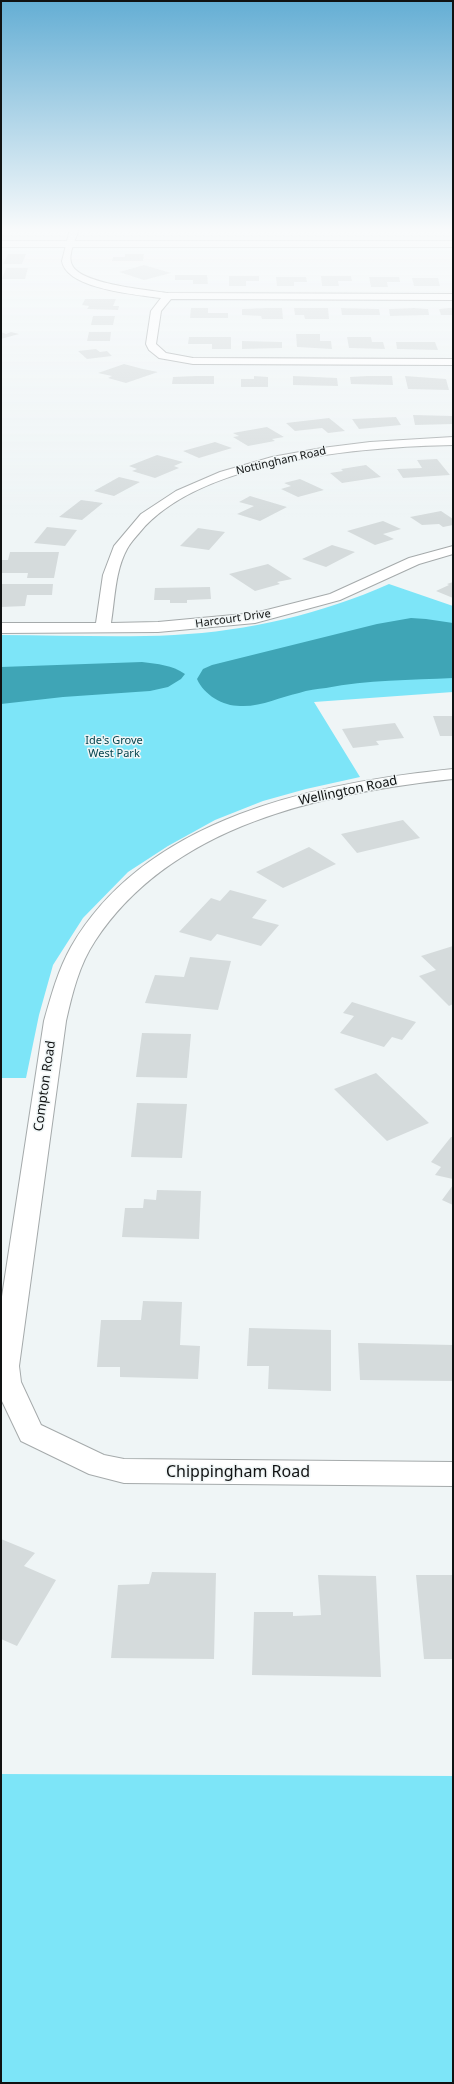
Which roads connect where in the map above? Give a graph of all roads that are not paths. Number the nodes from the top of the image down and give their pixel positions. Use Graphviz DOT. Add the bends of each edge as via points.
graph roads {
  1 [pos="154,326"];
  2 [pos="453,362"];
  3 [pos="453,441"];
  4 [pos="453,550"];
  5 [pos="1,628"];
  6 [pos="103,628"];
  7 [pos="453,774"];
  8 [pos="245,819"];
  9 [pos="31,1433"];
  10 [pos="453,1474"];
  1 -- 2 [label="street" via="151,344 162,356 207,362"];
  3 -- 6 [label="street, Nottingham Road" via="370,445 303,454 231,473 189,490 146,518 121,546 114,561"];
  4 -- 6 [label="street, Harcourt Drive" via="414,561 335,597 281,612 185,626"];
  5 -- 6 [label="street, Harcourt Drive"];
  7 -- 8 [label="street, Wellington Road" via="348,788"];
  8 -- 9 [label="street, Compton Road" via="220,829 173,856 136,884 105,915 86,939 66,978 55,1021 5,1366 7,1382"];
  9 -- 10 [label="street, Chippingham Road" via="99,1466 124,1471"];
}
